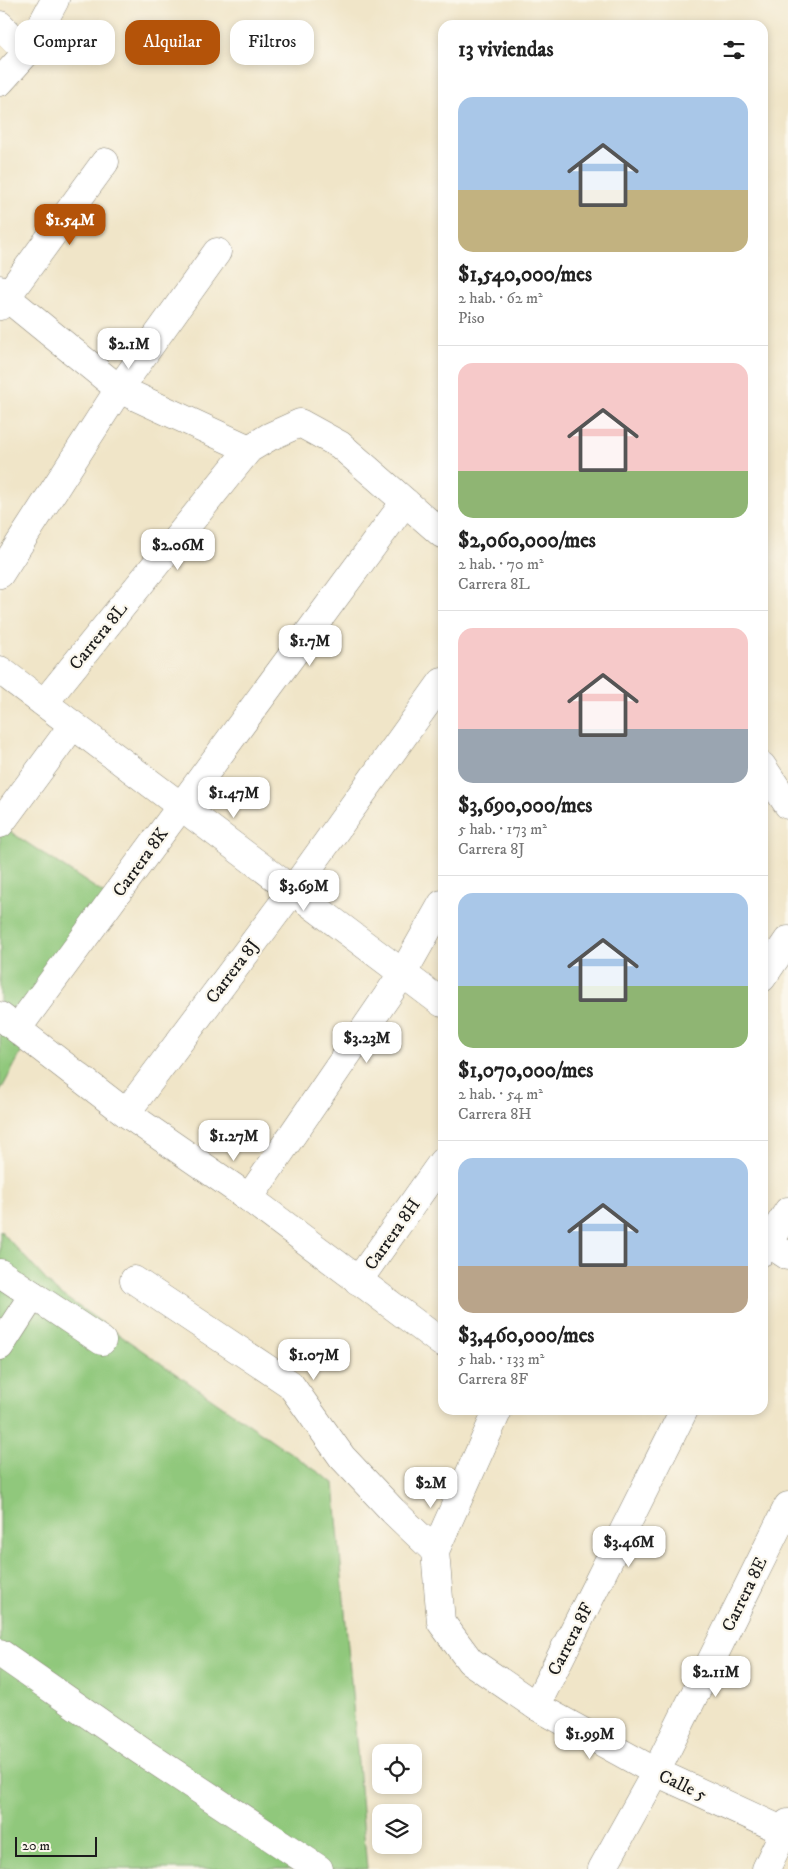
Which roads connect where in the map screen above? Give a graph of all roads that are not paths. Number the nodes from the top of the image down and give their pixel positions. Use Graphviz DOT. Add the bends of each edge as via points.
graph roads {
  1 [pos="55,0"];
  2 [pos="44,20"];
  3 [pos="0,25"];
  4 [pos="15,40"];
  5 [pos="15,65"];
  6 [pos="0,82"];
  7 [pos="105,162"];
  8 [pos="217,252"];
  9 [pos="2,297"];
  10 [pos="119,389"];
  11 [pos="249,449"];
  12 [pos="405,502"];
  13 [pos="438,531"];
  14 [pos="0,574"];
  15 [pos="0,670"];
  16 [pos="438,688"];
  17 [pos="44,703"];
  18 [pos="73,725"];
  19 [pos="768,775"];
  20 [pos="788,805"];
  21 [pos="181,806"];
  22 [pos="0,824"];
  23 [pos="293,890"];
  24 [pos="438,911"];
  25 [pos="788,940"];
  26 [pos="768,969"];
  27 [pos="403,973"];
  28 [pos="438,1000"];
  29 [pos="8,1022"];
  30 [pos="126,1113"];
  31 [pos="438,1168"];
  32 [pos="249,1198"];
  33 [pos="788,1211"];
  34 [pos="770,1248"];
  35 [pos="0,1273"];
  36 [pos="134,1280"];
  37 [pos="358,1280"];
  38 [pos="33,1295"];
  39 [pos="438,1340"];
  40 [pos="102,1341"];
  41 [pos="0,1346"];
  42 [pos="496,1415"];
  43 [pos="682,1415"];
  44 [pos="788,1506"];
  45 [pos="436,1551"];
  46 [pos="0,1653"];
  47 [pos="536,1706"];
  48 [pos="656,1772"];
  49 [pos="787,1829"];
  50 [pos="319,1869"];
  51 [pos="602,1869"];
  52 [pos="766,1869"];
  1 -- 2 [label="street"];
  3 -- 4 [label="street"];
  5 -- 6 [label="street"];
  7 -- 9 [label="street"];
  8 -- 10 [label="street"];
  9 -- 10 [label="street"];
  10 -- 11 [label="street"];
  10 -- 14 [label="street"];
  11 -- 12 [label="street, Carrera 8L" via="300,423 340,445"];
  11 -- 17 [label="street, Carrera 8L"];
  12 -- 13 [label="street"];
  12 -- 21 [label="street, Carrera 8K"];
  15 -- 17 [label="street"];
  16 -- 23 [label="street, Carrera 8J"];
  17 -- 18 [label="street"];
  18 -- 21 [label="street"];
  18 -- 22 [label="street"];
  19 -- 20 [label="street"];
  21 -- 23 [label="street"];
  21 -- 29 [label="street, Carrera 8K"];
  23 -- 27 [label="street"];
  23 -- 30 [label="street, Carrera 8J"];
  24 -- 27 [label="street"];
  25 -- 26 [label="street"];
  27 -- 28 [label="street"];
  27 -- 32 [label="street"];
  29 -- 30 [label="street"];
  30 -- 32 [label="street"];
  31 -- 37 [label="street, Carrera 8H"];
  32 -- 37 [label="street"];
  33 -- 34 [label="street"];
  35 -- 38 [label="street"];
  36 -- 45 [label="street" via="290,1384 342,1458"];
  37 -- 39 [label="street"];
  38 -- 40 [label="street"];
  38 -- 41 [label="street"];
  42 -- 45 [label="street"];
  43 -- 47 [label="street, Carrera 8F"];
  44 -- 48 [label="street, Carrera 8E"];
  45 -- 47 [label="street, Calle 5" via="441,1622 470,1661"];
  46 -- 50 [label="street"];
  47 -- 48 [label="street, Calle 5"];
  48 -- 49 [label="street, Calle 5"];
  48 -- 51 [label="street, Carrera 8E"];
  49 -- 52 [label="street"];
}
